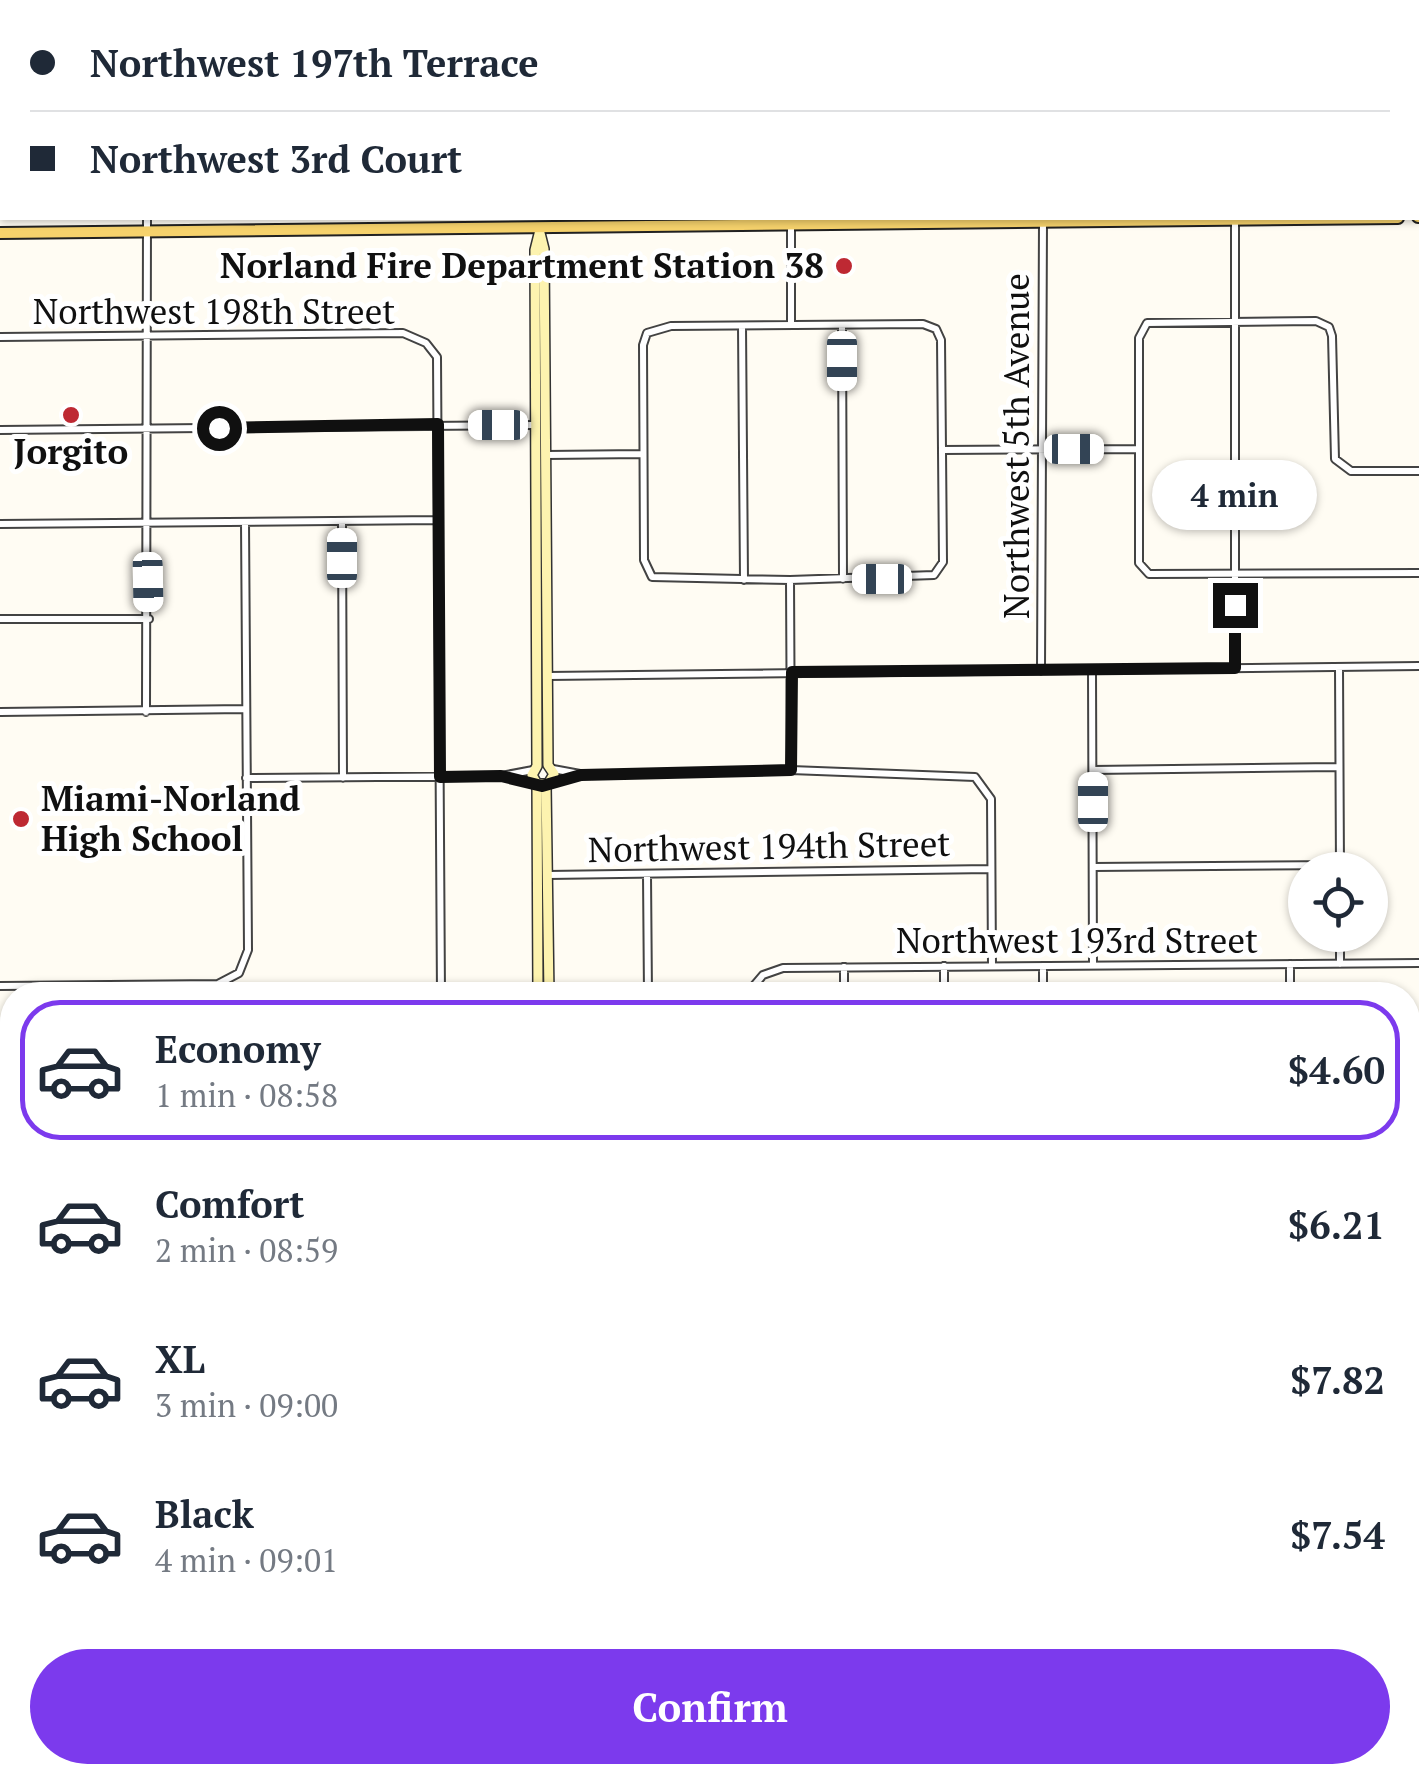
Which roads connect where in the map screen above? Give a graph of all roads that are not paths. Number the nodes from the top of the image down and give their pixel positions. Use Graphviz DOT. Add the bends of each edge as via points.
graph roads {
  1 [pos="147,220"];
  2 [pos="540,220"];
  3 [pos="1069,220"];
  4 [pos="1235,220"];
  5 [pos="1043,221"];
  6 [pos="791,227"];
  7 [pos="540,230"];
  8 [pos="147,232"];
  9 [pos="0,233"];
  10 [pos="1236,320"];
  11 [pos="742,325"];
  12 [pos="791,325"];
  13 [pos="842,325"];
  14 [pos="146,335"];
  15 [pos="0,337"];
  16 [pos="438,424"];
  17 [pos="534,425"];
  18 [pos="146,428"];
  19 [pos="0,430"];
  20 [pos="1042,449"];
  21 [pos="1139,449"];
  22 [pos="942,450"];
  23 [pos="643,454"];
  24 [pos="546,455"];
  25 [pos="1419,470"];
  26 [pos="438,520"];
  27 [pos="246,522"];
  28 [pos="342,522"];
  29 [pos="148,523"];
  30 [pos="0,524"];
  31 [pos="1419,573"];
  32 [pos="1235,574"];
  33 [pos="843,579"];
  34 [pos="744,580"];
  35 [pos="790,580"];
  36 [pos="149,619"];
  37 [pos="0,620"];
  38 [pos="1419,666"];
  39 [pos="1339,667"];
  40 [pos="1235,668"];
  41 [pos="1042,671"];
  42 [pos="792,672"];
  43 [pos="1092,672"];
  44 [pos="548,676"];
  45 [pos="245,709"];
  46 [pos="0,712"];
  47 [pos="146,712"];
  48 [pos="550,767"];
  49 [pos="1340,767"];
  50 [pos="535,768"];
  51 [pos="791,770"];
  52 [pos="1093,770"];
  53 [pos="581,775"];
  54 [pos="501,776"];
  55 [pos="440,777"];
  56 [pos="342,778"];
  57 [pos="246,779"];
  58 [pos="543,783"];
  59 [pos="1340,852"];
  60 [pos="1093,867"];
  61 [pos="1288,868"];
  62 [pos="992,869"];
  63 [pos="548,875"];
  64 [pos="647,875"];
  65 [pos="1340,952"];
  66 [pos="1419,963"];
  67 [pos="1093,964"];
  68 [pos="1290,964"];
  69 [pos="1340,964"];
  70 [pos="944,966"];
  71 [pos="992,966"];
  72 [pos="1043,966"];
  73 [pos="844,968"];
  74 [pos="222,982"];
  75 [pos="442,982"];
  76 [pos="538,982"];
  77 [pos="549,982"];
  78 [pos="648,982"];
  79 [pos="756,982"];
  80 [pos="844,982"];
  81 [pos="944,982"];
  82 [pos="1043,982"];
  83 [pos="1290,982"];
  1 -- 8 [label="street"];
  2 -- 7 [label="street"];
  3 -- 5 [label="main road"];
  4 -- 10 [label="street"];
  5 -- 6 [label="main road"];
  5 -- 20 [label="street, Northwest 5th Avenue"];
  6 -- 7 [label="main road"];
  6 -- 12 [label="street"];
  7 -- 8 [label="main road"];
  7 -- 17 [label="street" via="534,250"];
  7 -- 24 [label="street"];
  8 -- 9 [label="main road"];
  8 -- 14 [label="street"];
  10 -- 21 [label="street" via="1147,323 1139,338"];
  10 -- 25 [label="street" via="1316,320 1329,327 1333,448 1341,468"];
  10 -- 32 [label="street"];
  11 -- 12 [label="street"];
  11 -- 23 [label="street" via="647,332"];
  11 -- 34 [label="street"];
  12 -- 13 [label="street"];
  13 -- 22 [label="street" via="922,324 936,330"];
  13 -- 33 [label="street"];
  14 -- 15 [label="street, Northwest 198th Street"];
  14 -- 16 [label="street, Northwest 198th Street" via="404,333 437,357"];
  14 -- 18 [label="street"];
  16 -- 17 [label="street"];
  16 -- 18 [label="street"];
  16 -- 26 [label="street"];
  17 -- 50 [label="street"];
  18 -- 19 [label="street"];
  18 -- 29 [label="street"];
  20 -- 21 [label="street"];
  20 -- 22 [label="street"];
  20 -- 41 [label="street, Northwest 5th Avenue"];
  21 -- 32 [label="street" via="1139,563 1149,574"];
  22 -- 33 [label="street" via="943,562 934,575"];
  23 -- 24 [label="street"];
  23 -- 34 [label="street" via="647,572 658,580"];
  24 -- 44 [label="street"];
  26 -- 28 [label="street"];
  26 -- 55 [label="street"];
  27 -- 28 [label="street"];
  27 -- 29 [label="street"];
  27 -- 45 [label="street"];
  28 -- 56 [label="street"];
  29 -- 30 [label="street"];
  29 -- 36 [label="street"];
  31 -- 32 [label="street"];
  32 -- 40 [label="street"];
  33 -- 35 [label="street"];
  34 -- 35 [label="street"];
  35 -- 42 [label="street"];
  36 -- 37 [label="street"];
  36 -- 47 [label="street"];
  38 -- 39 [label="street"];
  39 -- 40 [label="street"];
  39 -- 49 [label="street"];
  40 -- 43 [label="street"];
  41 -- 42 [label="street"];
  41 -- 43 [label="street"];
  42 -- 44 [label="street"];
  42 -- 51 [label="street"];
  43 -- 52 [label="street"];
  44 -- 48 [label="street"];
  45 -- 47 [label="street"];
  45 -- 57 [label="street"];
  46 -- 47 [label="street"];
  48 -- 50 [label="street"];
  48 -- 53 [label="street"];
  48 -- 58 [label="street"];
  49 -- 52 [label="street"];
  49 -- 59 [label="street"];
  50 -- 54 [label="street"];
  50 -- 58 [label="street"];
  51 -- 53 [label="street"];
  51 -- 62 [label="street" via="976,777 991,799"];
  52 -- 60 [label="street"];
  53 -- 58 [label="street"];
  54 -- 55 [label="street"];
  54 -- 58 [label="street"];
  55 -- 56 [label="street"];
  55 -- 75 [label="street"];
  56 -- 57 [label="street"];
  57 -- 74 [label="street" via="248,950 239,972"];
  58 -- 63 [label="street"];
  58 -- 76 [label="street"];
  60 -- 61 [label="street"];
  60 -- 67 [label="street"];
  62 -- 64 [label="street, Northwest 194th Street"];
  62 -- 71 [label="street"];
  63 -- 64 [label="street, Northwest 194th Street"];
  63 -- 77 [label="street"];
  64 -- 78 [label="street"];
  65 -- 69 [label="street"];
  66 -- 69 [label="street, Northwest 193rd Street"];
  67 -- 68 [label="street, Northwest 193rd Street"];
  67 -- 72 [label="street, Northwest 193rd Street"];
  68 -- 69 [label="street, Northwest 193rd Street"];
  68 -- 83 [label="street"];
  70 -- 71 [label="street, Northwest 193rd Street"];
  70 -- 73 [label="street, Northwest 193rd Street"];
  70 -- 81 [label="street"];
  71 -- 72 [label="street, Northwest 193rd Street"];
  72 -- 82 [label="street"];
  73 -- 79 [label="street, Northwest 193rd Street" via="783,968"];
  73 -- 80 [label="street"];
}
